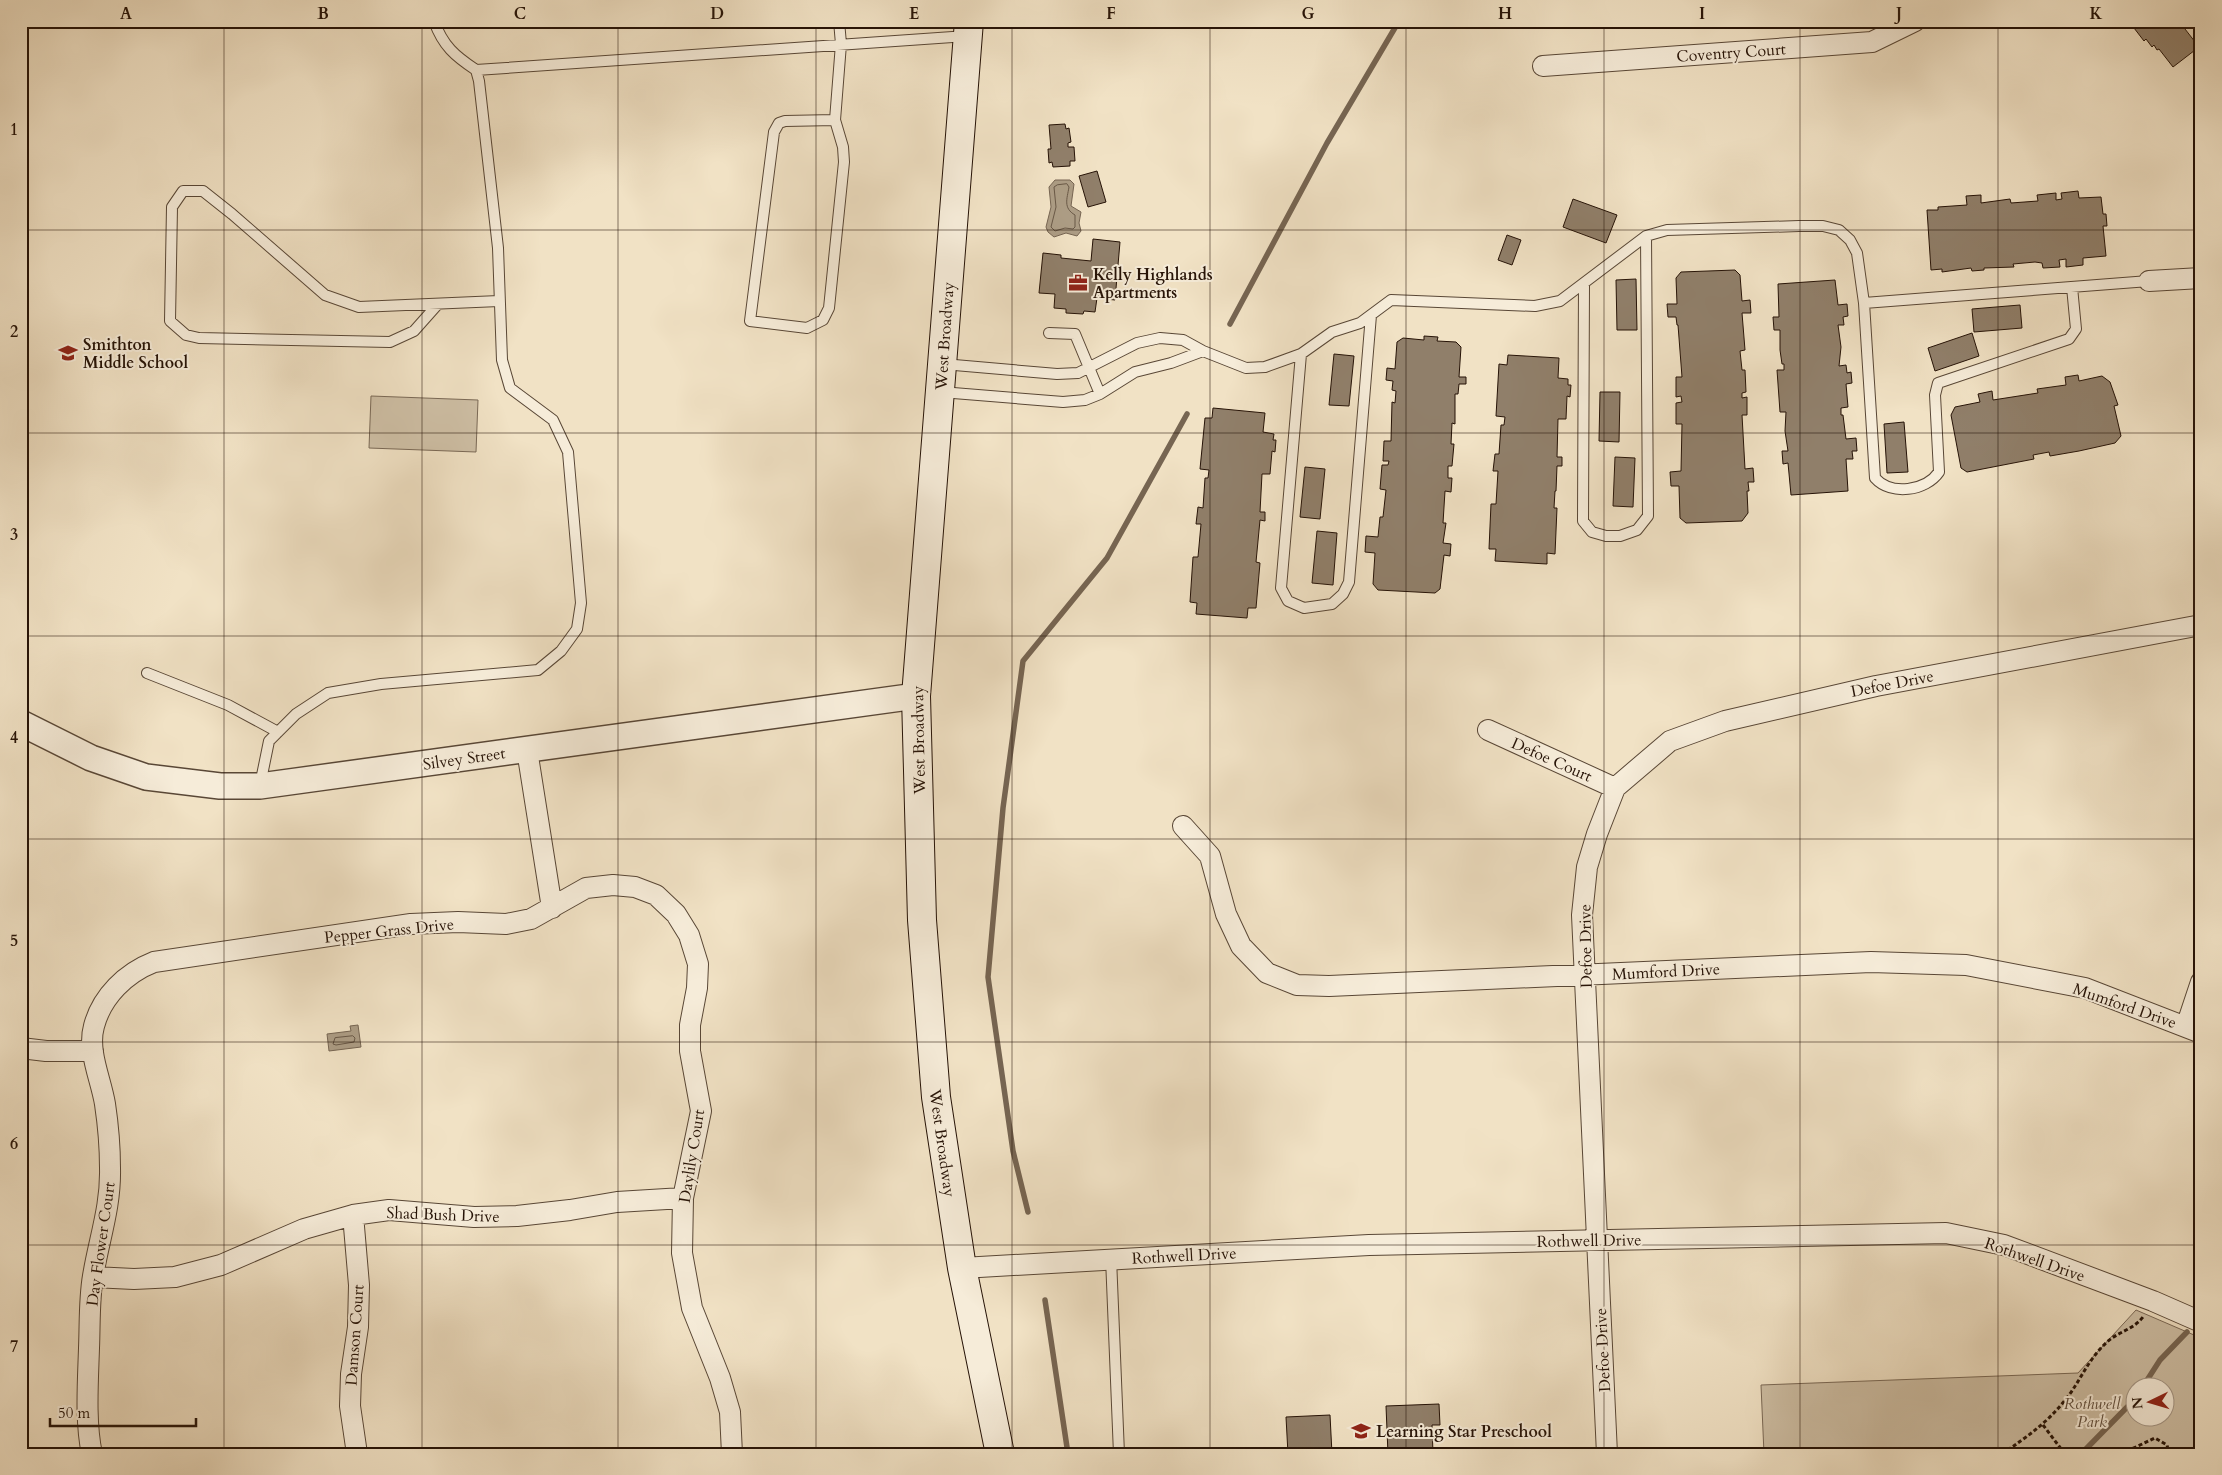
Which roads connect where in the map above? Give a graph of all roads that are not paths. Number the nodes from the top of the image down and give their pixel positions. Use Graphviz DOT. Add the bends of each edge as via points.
graph roads {
  1 [pos="434,21"];
  2 [pos="839,21"];
  3 [pos="1915,21"];
  4 [pos="968,28"];
  5 [pos="841,44"];
  6 [pos="1543,66"];
  7 [pos="476,70"];
  8 [pos="835,120"];
  9 [pos="1646,236"];
  10 [pos="2201,278"];
  11 [pos="2149,281"];
  12 [pos="1584,284"];
  13 [pos="2072,287"];
  14 [pos="499,301"];
  15 [pos="1864,303"];
  16 [pos="438,304"];
  17 [pos="1371,315"];
  18 [pos="1049,333"];
  19 [pos="1203,351"];
  20 [pos="1302,354"];
  21 [pos="942,364"];
  22 [pos="1090,369"];
  23 [pos="940,392"];
  24 [pos="1100,394"];
  25 [pos="2201,625"];
  26 [pos="148,673"];
  27 [pos="916,696"];
  28 [pos="21,723"];
  29 [pos="1488,730"];
  30 [pos="278,732"];
  31 [pos="527,750"];
  32 [pos="260,786"];
  33 [pos="1616,788"];
  34 [pos="1183,826"];
  35 [pos="656,895"];
  36 [pos="552,908"];
  37 [pos="1585,975"];
  38 [pos="2201,982"];
  39 [pos="119,984"];
  40 [pos="2193,1030"];
  41 [pos="21,1048"];
  42 [pos="93,1051"];
  43 [pos="683,1198"];
  44 [pos="353,1215"];
  45 [pos="1596,1239"];
  46 [pos="1111,1258"];
  47 [pos="962,1268"];
  48 [pos="93,1277"];
  49 [pos="2201,1322"];
  50 [pos="92,1454"];
  51 [pos="358,1454"];
  52 [pos="732,1454"];
  53 [pos="1000,1454"];
  54 [pos="1120,1454"];
  55 [pos="1607,1454"];
  1 -- 7 [label="lane" via="453,55"];
  2 -- 5 [label="lane"];
  3 -- 6 [label="street, Coventry Court" via="1872,42"];
  4 -- 5 [label="lane"];
  4 -- 21 [label="main road, West Broadway"];
  5 -- 7 [label="lane"];
  5 -- 8 [label="lane"];
  7 -- 14 [label="lane" via="498,248"];
  8 -- 8 [label="lane" via="844,162 829,308 823,320 807,328 750,321 774,132 785,120"];
  9 -- 12 [label="lane"];
  9 -- 12 [label="lane" via="1648,516 1637,530 1620,536 1592,532 1583,520"];
  9 -- 15 [label="lane" via="1667,230 1800,226 1839,230 1858,253"];
  10 -- 11 [label="street"];
  11 -- 13 [label="lane"];
  12 -- 17 [label="lane" via="1560,301 1535,306 1391,300"];
  13 -- 15 [label="lane"];
  13 -- 15 [label="lane" via="2076,329 2069,339 1938,383 1935,395 1939,472 1925,486 1894,490 1881,485 1875,478"];
  14 -- 16 [label="lane"];
  14 -- 30 [label="lane" via="502,360 510,388 553,420 568,452 581,603 577,629 561,651 538,670 381,684 328,693 296,714"];
  16 -- 16 [label="lane" via="359,307 325,295 203,191 183,192 172,207 170,321 186,335 199,338 390,342 414,331"];
  17 -- 20 [label="lane" via="1360,323 1332,332"];
  17 -- 20 [label="lane" via="1349,582 1343,594 1332,604 1304,608 1288,601 1281,588"];
  18 -- 22 [label="lane" via="1075,334"];
  19 -- 20 [label="lane" via="1246,368 1265,368"];
  19 -- 22 [label="lane" via="1184,340 1160,338 1137,343"];
  19 -- 24 [label="lane" via="1135,372"];
  21 -- 22 [label="lane" via="1057,374"];
  21 -- 23 [label="main road, West Broadway"];
  22 -- 24 [label="lane"];
  23 -- 24 [label="lane" via="1063,402 1085,400"];
  23 -- 27 [label="main road, West Broadway"];
  25 -- 33 [label="street, Defoe Drive" via="1876,686 1726,721 1670,741"];
  26 -- 30 [label="lane" via="228,705"];
  27 -- 31 [label="street, Silvey Street"];
  27 -- 47 [label="main road, West Broadway" via="922,920 936,1097"];
  28 -- 32 [label="street, Silvey Street" via="91,758 146,777 220,786"];
  29 -- 33 [label="street, Defoe Court"];
  30 -- 32 [label="lane" via="269,741"];
  31 -- 32 [label="street, Silvey Street"];
  31 -- 36 [label="street"];
  33 -- 37 [label="street, Defoe Drive" via="1587,868 1582,915"];
  34 -- 37 [label="street, Mumford Drive" via="1210,856 1226,914 1241,946 1267,973 1298,985"];
  35 -- 36 [label="street, Pepper Grass Drive" via="636,887 586,888"];
  35 -- 43 [label="street, Daylily Court" via="676,914 689,935 698,964 690,1051 701,1111"];
  36 -- 39 [label="street, Pepper Grass Drive" via="531,918 506,924 411,924 154,962 130,973"];
  37 -- 40 [label="street, Mumford Drive" via="1871,962 1966,965 2085,988"];
  37 -- 45 [label="street, Defoe Drive"];
  38 -- 40 [label="street"];
  39 -- 42 [label="street, Day Flower Court" via="105,1002 94,1026"];
  41 -- 42 [label="street"];
  42 -- 48 [label="street, Day Flower Court" via="105,1104 110,1169 106,1220"];
  43 -- 44 [label="street, Shad Bush Drive" via="616,1202 517,1216 389,1210"];
  43 -- 52 [label="street, Daylily Court" via="682,1253 692,1308 730,1412"];
  44 -- 48 [label="street, Shad Bush Drive" via="304,1229 221,1264 175,1277"];
  44 -- 51 [label="street, Damson Court" via="359,1285 350,1406"];
  45 -- 46 [label="street, Rothwell Drive" via="1369,1245"];
  45 -- 49 [label="street, Rothwell Drive" via="1946,1233 2004,1245"];
  45 -- 55 [label="street, Defoe Drive"];
  46 -- 47 [label="street, Rothwell Drive"];
  46 -- 54 [label="lane"];
  47 -- 53 [label="main road, West Broadway"];
  48 -- 50 [label="street, Day Flower Court" via="88,1397"];
}
